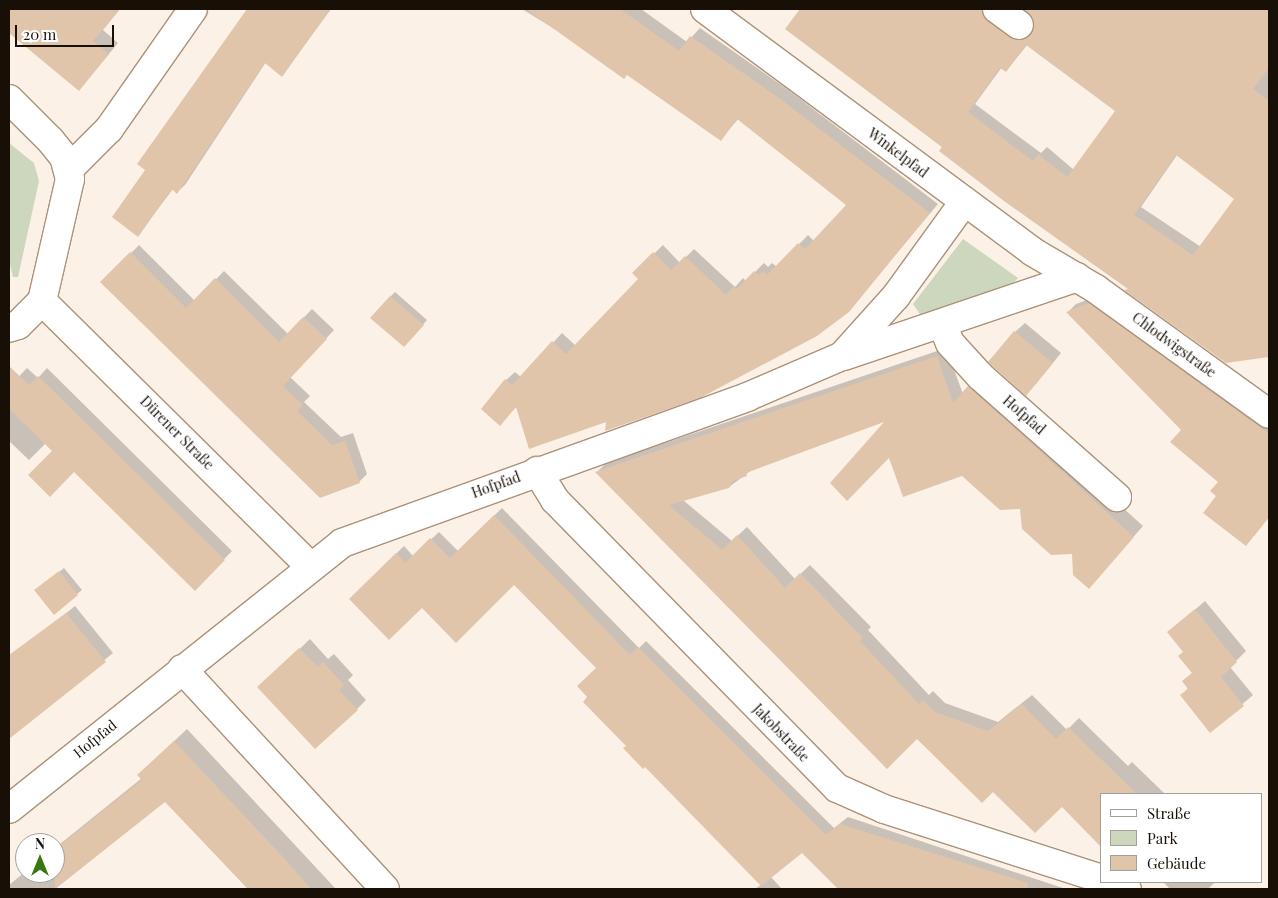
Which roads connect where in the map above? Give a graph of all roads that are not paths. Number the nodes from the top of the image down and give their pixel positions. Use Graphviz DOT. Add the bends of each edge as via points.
graph roads {
  1 [pos="192,9"];
  2 [pos="997,9"];
  3 [pos="721,13"];
  4 [pos="1019,25"];
  5 [pos="9,99"];
  6 [pos="69,169"];
  7 [pos="964,202"];
  8 [pos="1077,277"];
  9 [pos="42,301"];
  10 [pos="942,324"];
  11 [pos="13,326"];
  12 [pos="842,356"];
  13 [pos="1266,404"];
  14 [pos="537,471"];
  15 [pos="1117,497"];
  16 [pos="311,567"];
  17 [pos="182,670"];
  18 [pos="9,809"];
  19 [pos="1100,878"];
  20 [pos="1112,883"];
  21 [pos="385,889"];
  22 [pos="1127,889"];
  1 -- 6 [label="street" via="109,129"];
  2 -- 4 [label="street"];
  3 -- 7 [label="street, Winkelpfad"];
  5 -- 6 [label="street" via="51,141"];
  6 -- 9 [label="street" via="69,190"];
  7 -- 8 [label="street, Winkelpfad" via="1033,252"];
  7 -- 12 [label="street, Hofpfad" via="896,296"];
  8 -- 10 [label="street, Hofpfad"];
  8 -- 13 [label="street, Chlodwigstraße"];
  9 -- 11 [label="street"];
  9 -- 16 [label="street, Dürener Straße"];
  10 -- 12 [label="street, Hofpfad"];
  10 -- 15 [label="street, Hofpfad" via="950,343 980,376"];
  12 -- 14 [label="street, Hofpfad" via="747,397"];
  14 -- 16 [label="street, Hofpfad" via="360,534 342,542"];
  14 -- 19 [label="street, Jakobstraße" via="556,500 837,788 877,807"];
  16 -- 17 [label="street, Hofpfad"];
  17 -- 18 [label="street, Hofpfad"];
  17 -- 21 [label="street"];
  20 -- 22 [label="street"];
}
